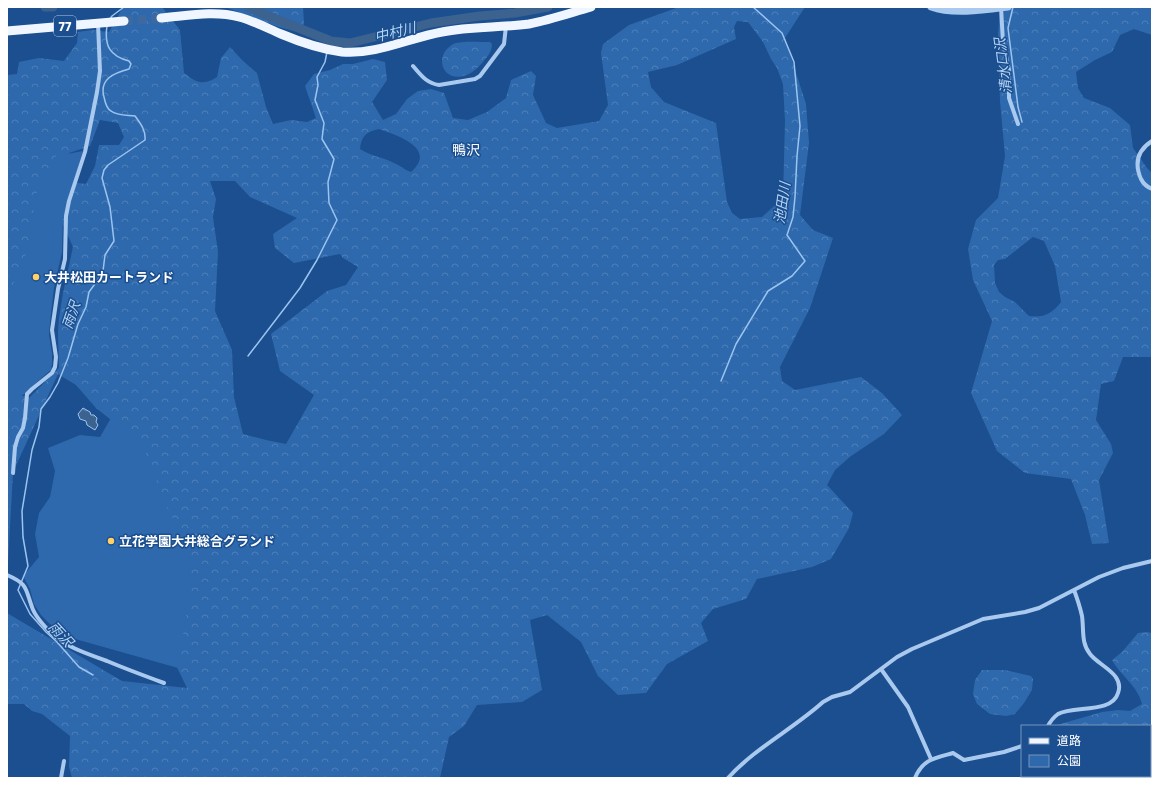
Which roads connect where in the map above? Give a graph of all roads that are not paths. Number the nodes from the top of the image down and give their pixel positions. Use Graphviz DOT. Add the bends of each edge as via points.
graph roads {
  1 [pos="591,7"];
  2 [pos="931,7"];
  3 [pos="1004,7"];
  4 [pos="207,11"];
  5 [pos="161,18"];
  6 [pos="124,21"];
  7 [pos="98,23"];
  8 [pos="506,26"];
  9 [pos="7,30"];
  10 [pos="413,66"];
  11 [pos="1018,124"];
  12 [pos="1152,141"];
  13 [pos="1152,189"];
  14 [pos="13,473"];
  15 [pos="1152,561"];
  16 [pos="7,575"];
  17 [pos="1074,590"];
  18 [pos="881,668"];
  19 [pos="164,683"];
  20 [pos="1049,725"];
  21 [pos="1021,746"];
  22 [pos="931,759"];
  23 [pos="64,761"];
  24 [pos="60,778"];
  25 [pos="728,778"];
  26 [pos="916,778"];
  1 -- 8 [label="main road" via="542,21"];
  2 -- 3 [label="street" via="958,11"];
  3 -- 11 [label="street" via="1003,43 1009,70 1009,98"];
  4 -- 5 [label="main road"];
  4 -- 8 [label="main road" via="238,16 282,35 335,51 350,52 381,48 441,32"];
  6 -- 7 [label="main road, 77"];
  7 -- 9 [label="main road, 77"];
  7 -- 14 [label="street" via="100,72 85,152 66,216 65,259 52,330 55,367 52,373 27,394 26,418 15,447"];
  8 -- 10 [label="street" via="504,44 480,76 439,86 424,79"];
  12 -- 13 [label="street" via="1139,154 1137,163 1143,183"];
  15 -- 17 [label="street" via="1123,568"];
  16 -- 19 [label="street" via="24,585 38,618 62,642"];
  17 -- 18 [label="street" via="1032,610 983,619 912,649"];
  17 -- 20 [label="street" via="1082,616 1085,647 1095,661 1116,676 1119,692 1115,700 1104,706 1058,714"];
  18 -- 22 [label="street" via="908,707"];
  18 -- 25 [label="street" via="850,692 824,702 740,764"];
  21 -- 22 [label="street" via="964,760 953,753"];
  22 -- 26 [label="street" via="919,769"];
  23 -- 24 [label="street"];
}
